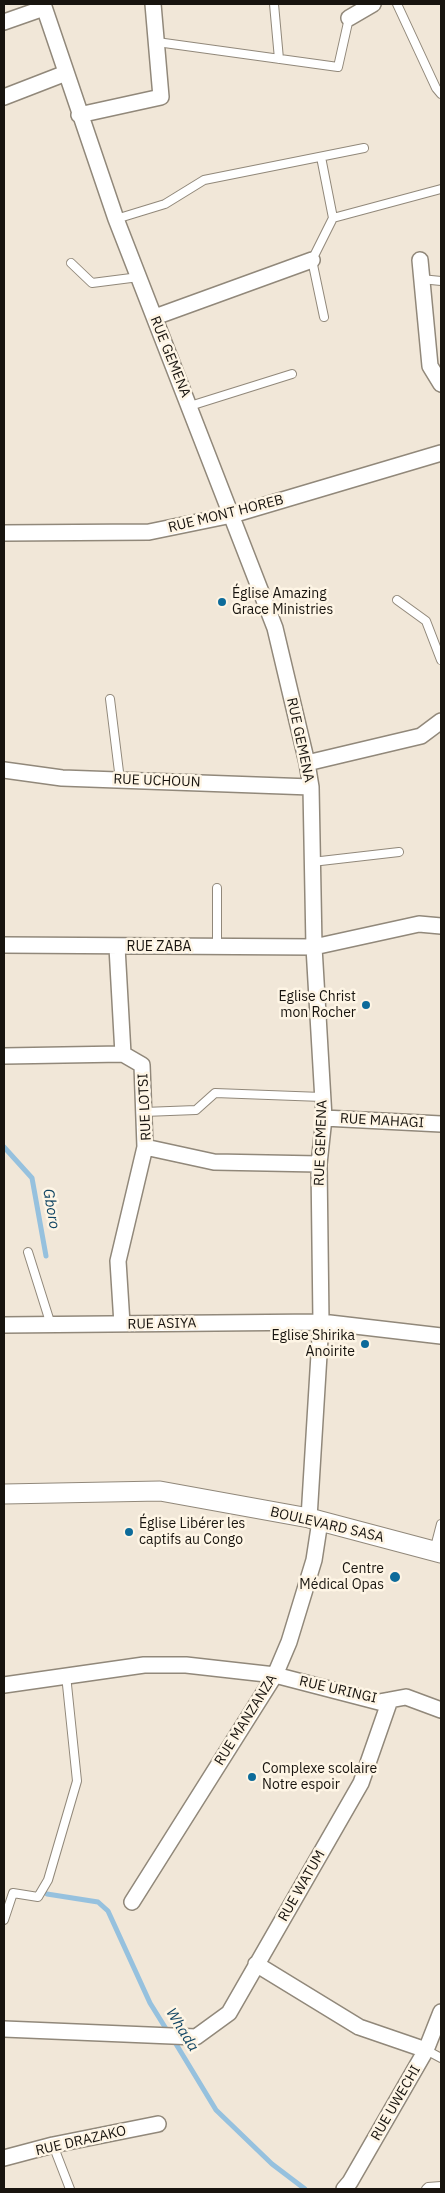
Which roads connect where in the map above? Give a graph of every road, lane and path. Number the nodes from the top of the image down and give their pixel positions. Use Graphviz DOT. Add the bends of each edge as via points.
graph roads {
  1 [pos="153,4"];
  2 [pos="274,4"];
  3 [pos="373,4"];
  4 [pos="397,4"];
  5 [pos="43,6"];
  6 [pos="349,18"];
  7 [pos="4,22"];
  8 [pos="157,42"];
  9 [pos="279,59"];
  10 [pos="66,73"];
  11 [pos="441,94"];
  12 [pos="4,97"];
  13 [pos="79,115"];
  14 [pos="364,148"];
  15 [pos="320,157"];
  16 [pos="441,189"];
  17 [pos="333,218"];
  18 [pos="116,219"];
  19 [pos="312,260"];
  20 [pos="420,260"];
  21 [pos="71,263"];
  22 [pos="139,278"];
  23 [pos="422,279"];
  24 [pos="441,281"];
  25 [pos="154,317"];
  26 [pos="324,317"];
  27 [pos="292,374"];
  28 [pos="441,384"];
  29 [pos="190,406"];
  30 [pos="441,453"];
  31 [pos="232,514"];
  32 [pos="4,533"];
  33 [pos="398,600"];
  34 [pos="441,660"];
  35 [pos="110,699"];
  36 [pos="441,721"];
  37 [pos="307,763"];
  38 [pos="4,770"];
  39 [pos="120,780"];
  40 [pos="310,787"];
  41 [pos="400,852"];
  42 [pos="312,862"];
  43 [pos="217,888"];
  44 [pos="441,926"];
  45 [pos="4,945"];
  46 [pos="117,947"];
  47 [pos="217,947"];
  48 [pos="314,948"];
  49 [pos="123,1054"];
  50 [pos="4,1056"];
  51 [pos="322,1097"];
  52 [pos="144,1112"];
  53 [pos="324,1118"];
  54 [pos="441,1124"];
  55 [pos="145,1147"];
  56 [pos="319,1164"];
  57 [pos="28,1252"];
  58 [pos="320,1322"];
  59 [pos="122,1324"];
  60 [pos="4,1325"];
  61 [pos="51,1325"];
  62 [pos="441,1336"];
  63 [pos="4,1494"];
  64 [pos="314,1520"];
  65 [pos="441,1524"];
  66 [pos="438,1552"];
  67 [pos="66,1674"];
  68 [pos="275,1675"];
  69 [pos="4,1685"];
  70 [pos="390,1700"];
  71 [pos="441,1710"];
  72 [pos="132,1902"];
  73 [pos="4,1920"];
  74 [pos="256,1964"];
  75 [pos="441,2012"];
  76 [pos="4,2029"];
  77 [pos="426,2050"];
  78 [pos="441,2058"];
  79 [pos="158,2124"];
  80 [pos="53,2146"];
  81 [pos="4,2158"];
  82 [pos="441,2186"];
  83 [pos="70,2189"];
  84 [pos="344,2189"];
  85 [pos="426,2189"];
  1 -- 8 [label="street"];
  2 -- 9 [label="lane"];
  3 -- 6 [label="street"];
  4 -- 11 [label="lane"];
  5 -- 7 [label="street"];
  5 -- 10 [label="street, RUE GEMENA"];
  6 -- 9 [label="lane" via="338,67"];
  8 -- 9 [label="lane"];
  8 -- 13 [label="street" via="162,98"];
  10 -- 12 [label="street"];
  10 -- 13 [label="street, RUE GEMENA"];
  13 -- 18 [label="street, RUE GEMENA"];
  14 -- 15 [label="lane"];
  15 -- 17 [label="lane"];
  15 -- 18 [label="lane" via="204,180 165,204"];
  16 -- 17 [label="lane"];
  17 -- 19 [label="lane"];
  18 -- 22 [label="street, RUE GEMENA"];
  19 -- 25 [label="street"];
  19 -- 26 [label="lane"];
  20 -- 23 [label="street"];
  21 -- 22 [label="lane" via="92,283"];
  22 -- 25 [label="street, RUE GEMENA"];
  23 -- 24 [label="lane"];
  23 -- 28 [label="street" via="430,366"];
  25 -- 29 [label="street, RUE GEMENA"];
  27 -- 29 [label="lane"];
  29 -- 31 [label="street, RUE GEMENA"];
  30 -- 31 [label="street, RUE MONT HOREB"];
  31 -- 32 [label="street, RUE MONT HOREB" via="149,532"];
  31 -- 37 [label="street, RUE GEMENA" via="275,628"];
  33 -- 34 [label="lane" via="426,622"];
  35 -- 39 [label="lane"];
  36 -- 37 [label="street" via="421,736"];
  37 -- 40 [label="street, RUE GEMENA"];
  38 -- 39 [label="street, RUE UCHOUN" via="62,778"];
  39 -- 40 [label="street, RUE UCHOUN"];
  40 -- 42 [label="street, RUE GEMENA"];
  41 -- 42 [label="lane"];
  42 -- 48 [label="street, RUE GEMENA"];
  43 -- 47 [label="lane"];
  44 -- 48 [label="street, RUE ZABA" via="419,924"];
  45 -- 46 [label="street, RUE ZABA"];
  46 -- 47 [label="street, RUE ZABA"];
  46 -- 49 [label="street"];
  47 -- 48 [label="street, RUE ZABA"];
  48 -- 51 [label="street, RUE GEMENA"];
  49 -- 50 [label="street"];
  49 -- 52 [label="street, RUE LOTSI" via="142,1065"];
  51 -- 52 [label="lane" via="215,1093 196,1110"];
  51 -- 53 [label="street, RUE GEMENA"];
  52 -- 55 [label="street, RUE LOTSI"];
  53 -- 54 [label="street, RUE MAHAGI"];
  53 -- 56 [label="street, RUE GEMENA"];
  55 -- 56 [label="street, RUE LOTSI" via="214,1162"];
  55 -- 59 [label="street" via="118,1261"];
  56 -- 58 [label="street, RUE GEMENA"];
  57 -- 61 [label="lane"];
  58 -- 59 [label="street, RUE ASIYA"];
  58 -- 62 [label="street, RUE ASIYA"];
  58 -- 64 [label="street, RUE GEMENA"];
  59 -- 61 [label="street, RUE ASIYA"];
  60 -- 61 [label="street, RUE ASIYA"];
  63 -- 64 [label="street, BOULEVARD SASA" via="160,1491"];
  64 -- 66 [label="street, BOULEVARD SASA"];
  64 -- 68 [label="street, RUE MANZANZA" via="314,1560 289,1642"];
  65 -- 66 [label="lane"];
  67 -- 68 [label="street, RUE URINGI" via="144,1665 186,1665"];
  67 -- 69 [label="street, RUE URINGI"];
  67 -- 73 [label="lane" via="77,1781 48,1880 38,1897 14,1893"];
  68 -- 70 [label="street, RUE URINGI" via="379,1702"];
  68 -- 72 [label="street, RUE MANZANZA"];
  70 -- 71 [label="street, RUE URINGI" via="406,1697"];
  70 -- 74 [label="street, RUE WATUM" via="361,1783"];
  74 -- 76 [label="street, RUE WATUM" via="229,2013 196,2037"];
  74 -- 77 [label="street" via="360,2027"];
  75 -- 77 [label="street, RUE UWECHI"];
  77 -- 78 [label="lane"];
  77 -- 84 [label="street, RUE UWECHI"];
  79 -- 80 [label="street, RUE DRAZAKO"];
  80 -- 81 [label="street, RUE DRAZAKO"];
  80 -- 83 [label="lane"];
  82 -- 85 [label="lane"];
}
